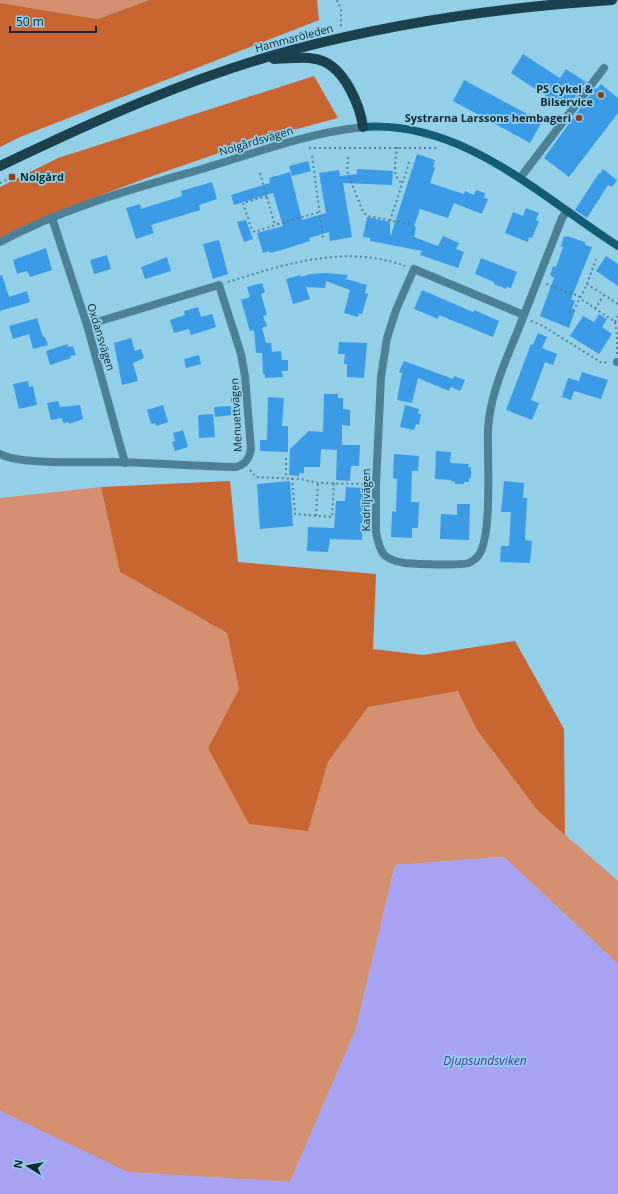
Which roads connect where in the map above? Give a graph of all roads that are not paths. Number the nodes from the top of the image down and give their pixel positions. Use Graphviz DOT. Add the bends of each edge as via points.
graph roads {
  1 [pos="612,0"];
  2 [pos="258,60"];
  3 [pos="604,68"];
  4 [pos="363,127"];
  5 [pos="0,166"];
  6 [pos="520,178"];
  7 [pos="566,212"];
  8 [pos="52,218"];
  9 [pos="0,242"];
  10 [pos="617,243"];
  11 [pos="524,315"];
  12 [pos="87,325"];
  13 [pos="0,454"];
  14 [pos="125,462"];
  1 -- 2 [label="main road, Hammaröleden" via="502,10 430,21 341,38"];
  2 -- 4 [label="main road" via="311,59 323,61 334,67 358,103"];
  2 -- 5 [label="main road, Hammaröleden" via="158,95"];
  3 -- 6 [label="street"];
  4 -- 6 [label="street, Nolgårdsvägen" via="398,128 450,140"];
  4 -- 8 [label="street, Nolgårdsvägen" via="297,140 126,192"];
  6 -- 7 [label="street, Nolgårdsvägen"];
  7 -- 10 [label="street, Nolgårdsvägen"];
  7 -- 11 [label="street, Kadriljvägen"];
  8 -- 9 [label="street, Nolgårdsvägen"];
  8 -- 12 [label="street, Oxdansvägen"];
  11 -- 11 [label="street, Kadriljvägen" via="414,269 396,310 384,352 379,392 376,484 378,544 388,559 409,563 462,564 469,563 479,555 485,541 488,430 492,398"];
  12 -- 14 [label="street, Oxdansvägen"];
  12 -- 14 [label="street, Menuettvägen" via="219,284 241,354 251,449 245,463 236,467"];
  13 -- 14 [label="street, Menuettvägen" via="13,459"];
}
